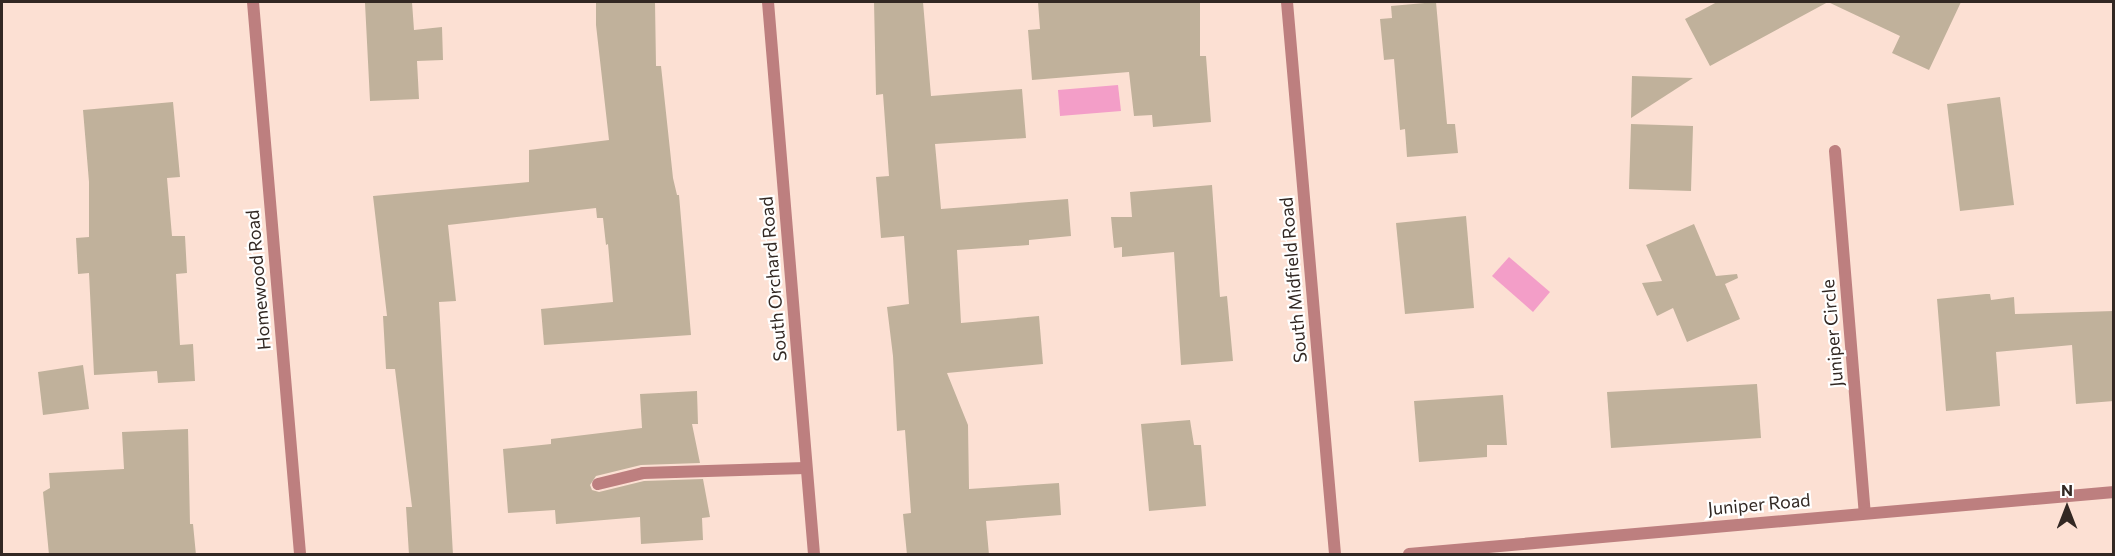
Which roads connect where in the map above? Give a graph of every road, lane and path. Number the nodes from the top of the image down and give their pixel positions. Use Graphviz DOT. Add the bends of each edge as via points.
graph roads {
  1 [pos="253,2"];
  2 [pos="768,2"];
  3 [pos="1287,2"];
  4 [pos="1835,151"];
  5 [pos="806,468"];
  6 [pos="598,484"];
  7 [pos="2114,492"];
  8 [pos="1865,513"];
  9 [pos="300,555"];
  10 [pos="813,555"];
  11 [pos="1335,555"];
  12 [pos="1409,555"];
  1 -- 9 [label="street, Homewood Road"];
  2 -- 5 [label="street, South Orchard Road"];
  3 -- 11 [label="street, South Midfield Road"];
  4 -- 8 [label="street, Juniper Circle"];
  5 -- 6 [label="street" via="643,473"];
  5 -- 10 [label="street, South Orchard Road"];
  7 -- 8 [label="street, Juniper Road"];
  8 -- 12 [label="street, Juniper Road"];
}
